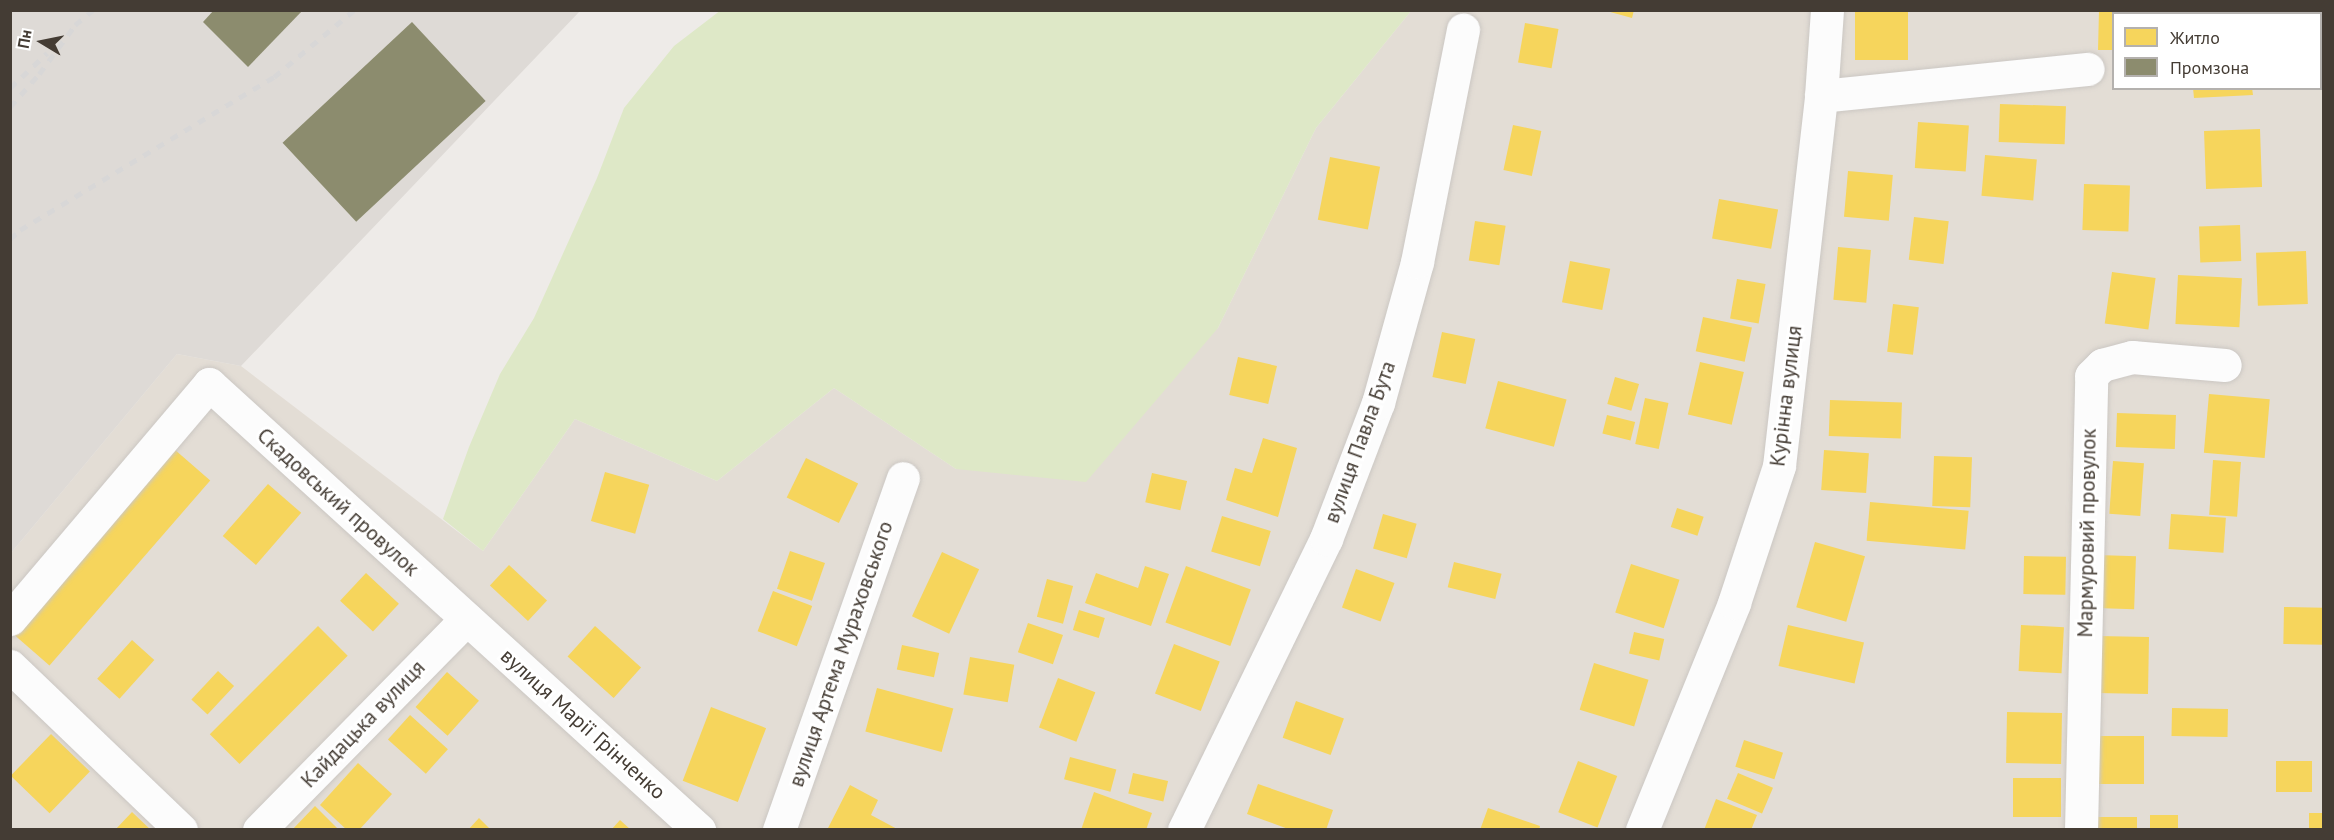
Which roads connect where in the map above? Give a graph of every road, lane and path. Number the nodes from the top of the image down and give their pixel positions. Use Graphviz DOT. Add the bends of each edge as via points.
graph roads {
  1 [pos="1827,10"];
  2 [pos="1463,29"];
  3 [pos="2088,69"];
  4 [pos="1821,96"];
  5 [pos="2225,365"];
  6 [pos="903,478"];
  7 [pos="10,619"];
  8 [pos="466,619"];
  9 [pos="10,666"];
  10 [pos="181,830"];
  11 [pos="259,830"];
  12 [pos="699,830"];
  13 [pos="779,830"];
  14 [pos="1184,830"];
  15 [pos="1642,830"];
  16 [pos="2081,830"];
  1 -- 4 [label="street, Курінна вулиця"];
  2 -- 14 [label="street, вулиця Павла Бута" via="1417,262 1378,403 1326,539"];
  3 -- 4 [label="street"];
  4 -- 15 [label="street, Курінна вулиця" via="1779,466 1734,603"];
  5 -- 16 [label="street, Мармуровий провулок" via="2132,357 2102,365 2091,376"];
  6 -- 13 [label="street, вулиця Артема Мураховського"];
  7 -- 8 [label="street, Скадовський провулок" via="209,384"];
  8 -- 11 [label="street, Кайдацька вулиця"];
  8 -- 12 [label="street, вулиця Марії Грінченко"];
  9 -- 10 [label="street"];
}
